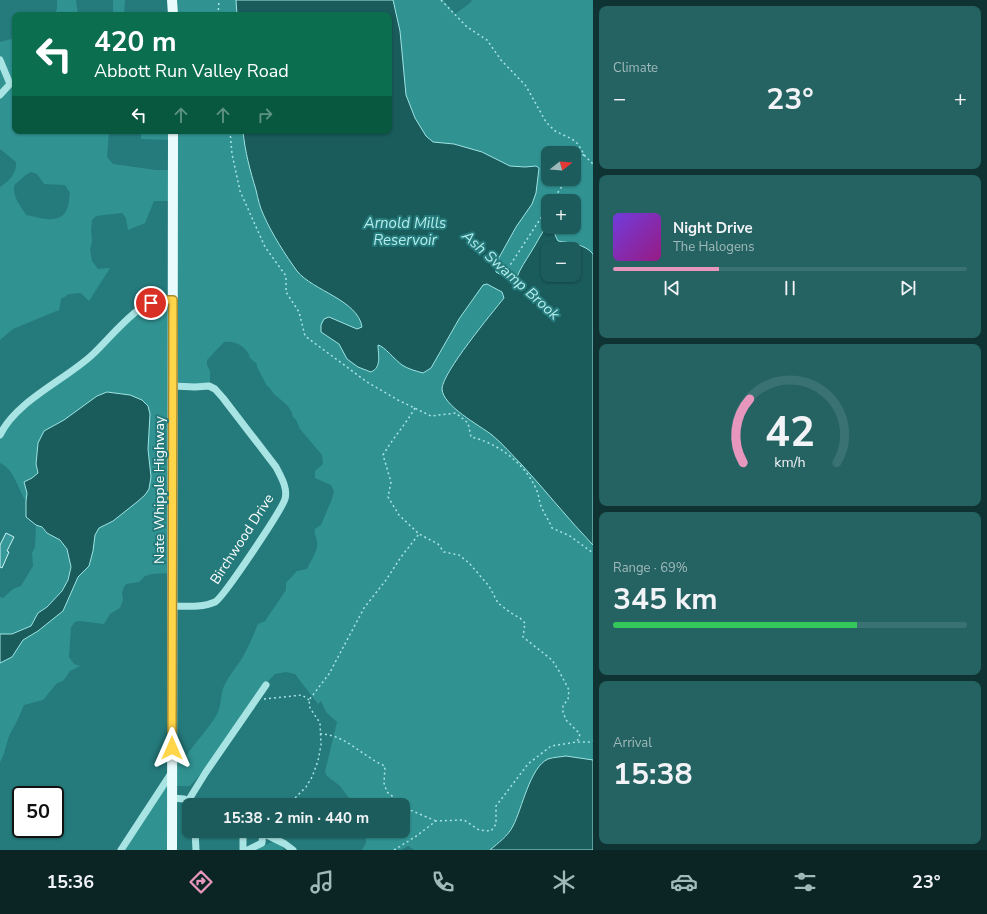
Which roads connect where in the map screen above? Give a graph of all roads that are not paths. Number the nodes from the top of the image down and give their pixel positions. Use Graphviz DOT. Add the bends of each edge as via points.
graph roads {
  1 [pos="172,0"];
  2 [pos="173,12"];
  3 [pos="0,60"];
  4 [pos="0,95"];
  5 [pos="173,134"];
  6 [pos="173,300"];
  7 [pos="173,386"];
  8 [pos="0,435"];
  9 [pos="172,606"];
  10 [pos="266,685"];
  11 [pos="172,772"];
  12 [pos="172,798"];
  13 [pos="194,798"];
  14 [pos="182,800"];
  15 [pos="195,838"];
  16 [pos="243,838"];
  17 [pos="262,838"];
  18 [pos="274,838"];
  19 [pos="121,850"];
  20 [pos="172,850"];
  21 [pos="196,850"];
  22 [pos="243,850"];
  23 [pos="248,850"];
  24 [pos="293,850"];
  1 -- 2 [label="main road"];
  3 -- 4 [label="street" via="10,84"];
  5 -- 6 [label="main road, Nate Whipple Highway"];
  6 -- 7 [label="main road, Nate Whipple Highway"];
  6 -- 8 [label="street" via="160,300 137,311 82,364 29,402"];
  7 -- 9 [label="main road, Nate Whipple Highway"];
  7 -- 9 [label="street, Birchwood Drive" via="209,386 215,389 276,468 285,488 285,499 242,568 216,602 206,605"];
  9 -- 11 [label="main road, Nate Whipple Highway"];
  10 -- 13 [label="street" via="206,772"];
  11 -- 12 [label="main road, Nate Whipple Highway"];
  11 -- 19 [label="street"];
  12 -- 14 [label="street"];
  12 -- 20 [label="main road, Nate Whipple Highway"];
  15 -- 21 [label="street"];
  16 -- 22 [label="street"];
  17 -- 23 [label="street" via="262,842"];
  18 -- 24 [label="street"];
}
